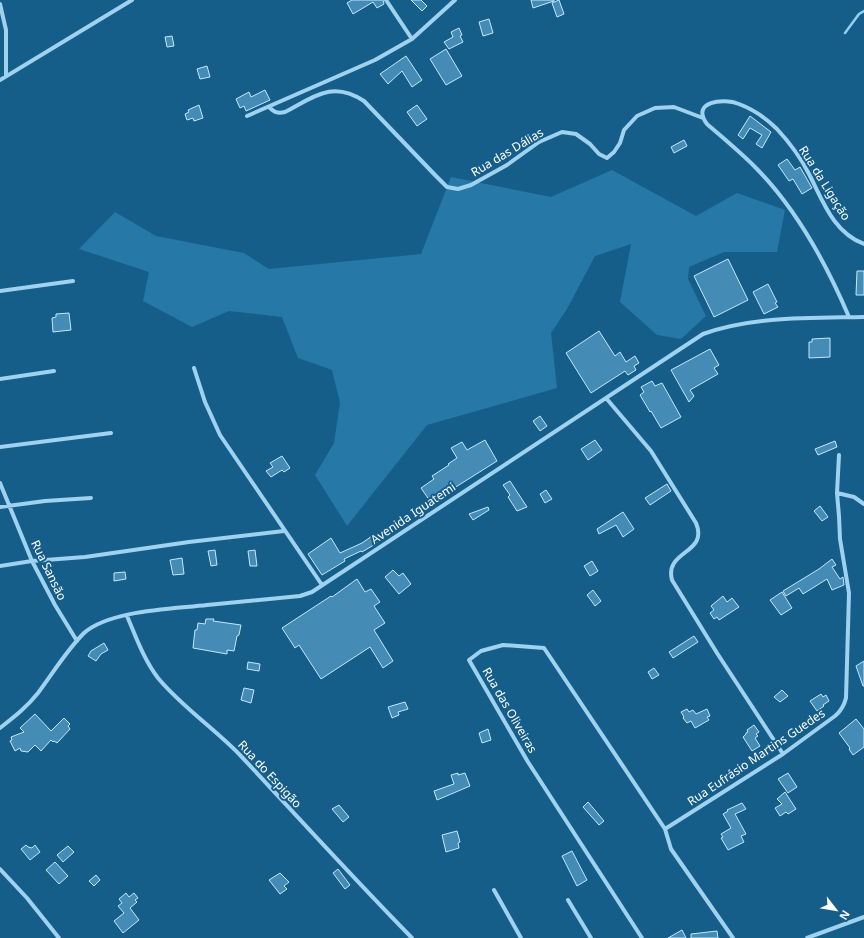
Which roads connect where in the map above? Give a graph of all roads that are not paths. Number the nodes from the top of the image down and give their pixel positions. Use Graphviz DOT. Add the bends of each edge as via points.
graph roads {
  1 [pos="132,0"];
  2 [pos="386,0"];
  3 [pos="455,0"];
  4 [pos="0,4"];
  5 [pos="412,39"];
  6 [pos="6,76"];
  7 [pos="0,80"];
  8 [pos="269,107"];
  9 [pos="247,116"];
  10 [pos="703,118"];
  11 [pos="864,244"];
  12 [pos="73,281"];
  13 [pos="0,291"];
  14 [pos="849,317"];
  15 [pos="864,317"];
  16 [pos="194,368"];
  17 [pos="54,371"];
  18 [pos="0,379"];
  19 [pos="606,398"];
  20 [pos="111,434"];
  21 [pos="0,447"];
  22 [pos="839,455"];
  23 [pos="0,483"];
  24 [pos="837,493"];
  25 [pos="91,498"];
  26 [pos="864,504"];
  27 [pos="9,505"];
  28 [pos="0,506"];
  29 [pos="284,531"];
  30 [pos="32,561"];
  31 [pos="0,566"];
  32 [pos="322,585"];
  33 [pos="127,616"];
  34 [pos="77,641"];
  35 [pos="0,728"];
  36 [pos="782,754"];
  37 [pos="665,828"];
  38 [pos="0,869"];
  39 [pos="494,890"];
  40 [pos="568,900"];
  41 [pos="864,917"];
  42 [pos="59,938"];
  43 [pos="412,938"];
  44 [pos="521,938"];
  45 [pos="591,938"];
  46 [pos="642,938"];
  47 [pos="732,938"];
  48 [pos="807,938"];
  1 -- 6 [label="street"];
  2 -- 5 [label="street"];
  3 -- 5 [label="street"];
  4 -- 6 [label="street" via="6,30"];
  5 -- 8 [label="street" via="354,70"];
  6 -- 7 [label="street"];
  8 -- 9 [label="street"];
  8 -- 10 [label="street, Rua das Dálias" via="280,113 325,92 337,90 352,94 364,101 447,187 458,189 471,185 539,142 562,132 576,134 606,158 614,152 624,130 637,116 655,108 674,107"];
  10 -- 11 [label="street, Rua da Ligação" via="703,109 710,102 739,104 763,118 777,129 803,163 834,220 846,234"];
  10 -- 14 [label="street" via="755,167 783,200 802,226 834,283"];
  12 -- 13 [label="street"];
  14 -- 15 [label="street, Avenida Iguatemi"];
  14 -- 19 [label="street, Avenida Iguatemi" via="767,320 722,327 703,334"];
  16 -- 29 [label="street" via="205,402 220,435"];
  17 -- 18 [label="street"];
  19 -- 32 [label="street, Avenida Iguatemi"];
  19 -- 36 [label="street" via="651,451 696,523 698,539 672,565 672,580"];
  20 -- 21 [label="street"];
  22 -- 24 [label="street, Rua Eufrásio Martins Guedes"];
  23 -- 27 [label="street, Rua Sansão"];
  24 -- 26 [label="street" via="854,497"];
  24 -- 36 [label="street, Rua Eufrásio Martins Guedes" via="840,539 849,593 846,698 841,711"];
  25 -- 27 [label="street"];
  27 -- 28 [label="street"];
  27 -- 30 [label="street, Rua Sansão"];
  29 -- 30 [label="street" via="85,557"];
  29 -- 32 [label="street"];
  30 -- 31 [label="street"];
  30 -- 34 [label="street, Rua Sansão"];
  32 -- 33 [label="street, Avenida Iguatemi" via="300,596 142,612"];
  33 -- 34 [label="street, Avenida Iguatemi" via="113,618 97,625"];
  33 -- 43 [label="street, Rua do Espigão" via="140,646 158,677 238,754"];
  34 -- 35 [label="street, Avenida Iguatemi" via="37,694 18,715"];
  36 -- 37 [label="street, Rua Eufrásio Martins Guedes"];
  37 -- 46 [label="street, Rua das Oliveiras" via="544,648 503,645 481,651 469,660 528,762"];
  37 -- 47 [label="street" via="671,849"];
  38 -- 42 [label="street"];
  39 -- 44 [label="street"];
  40 -- 45 [label="street"];
  41 -- 48 [label="street"];
}
